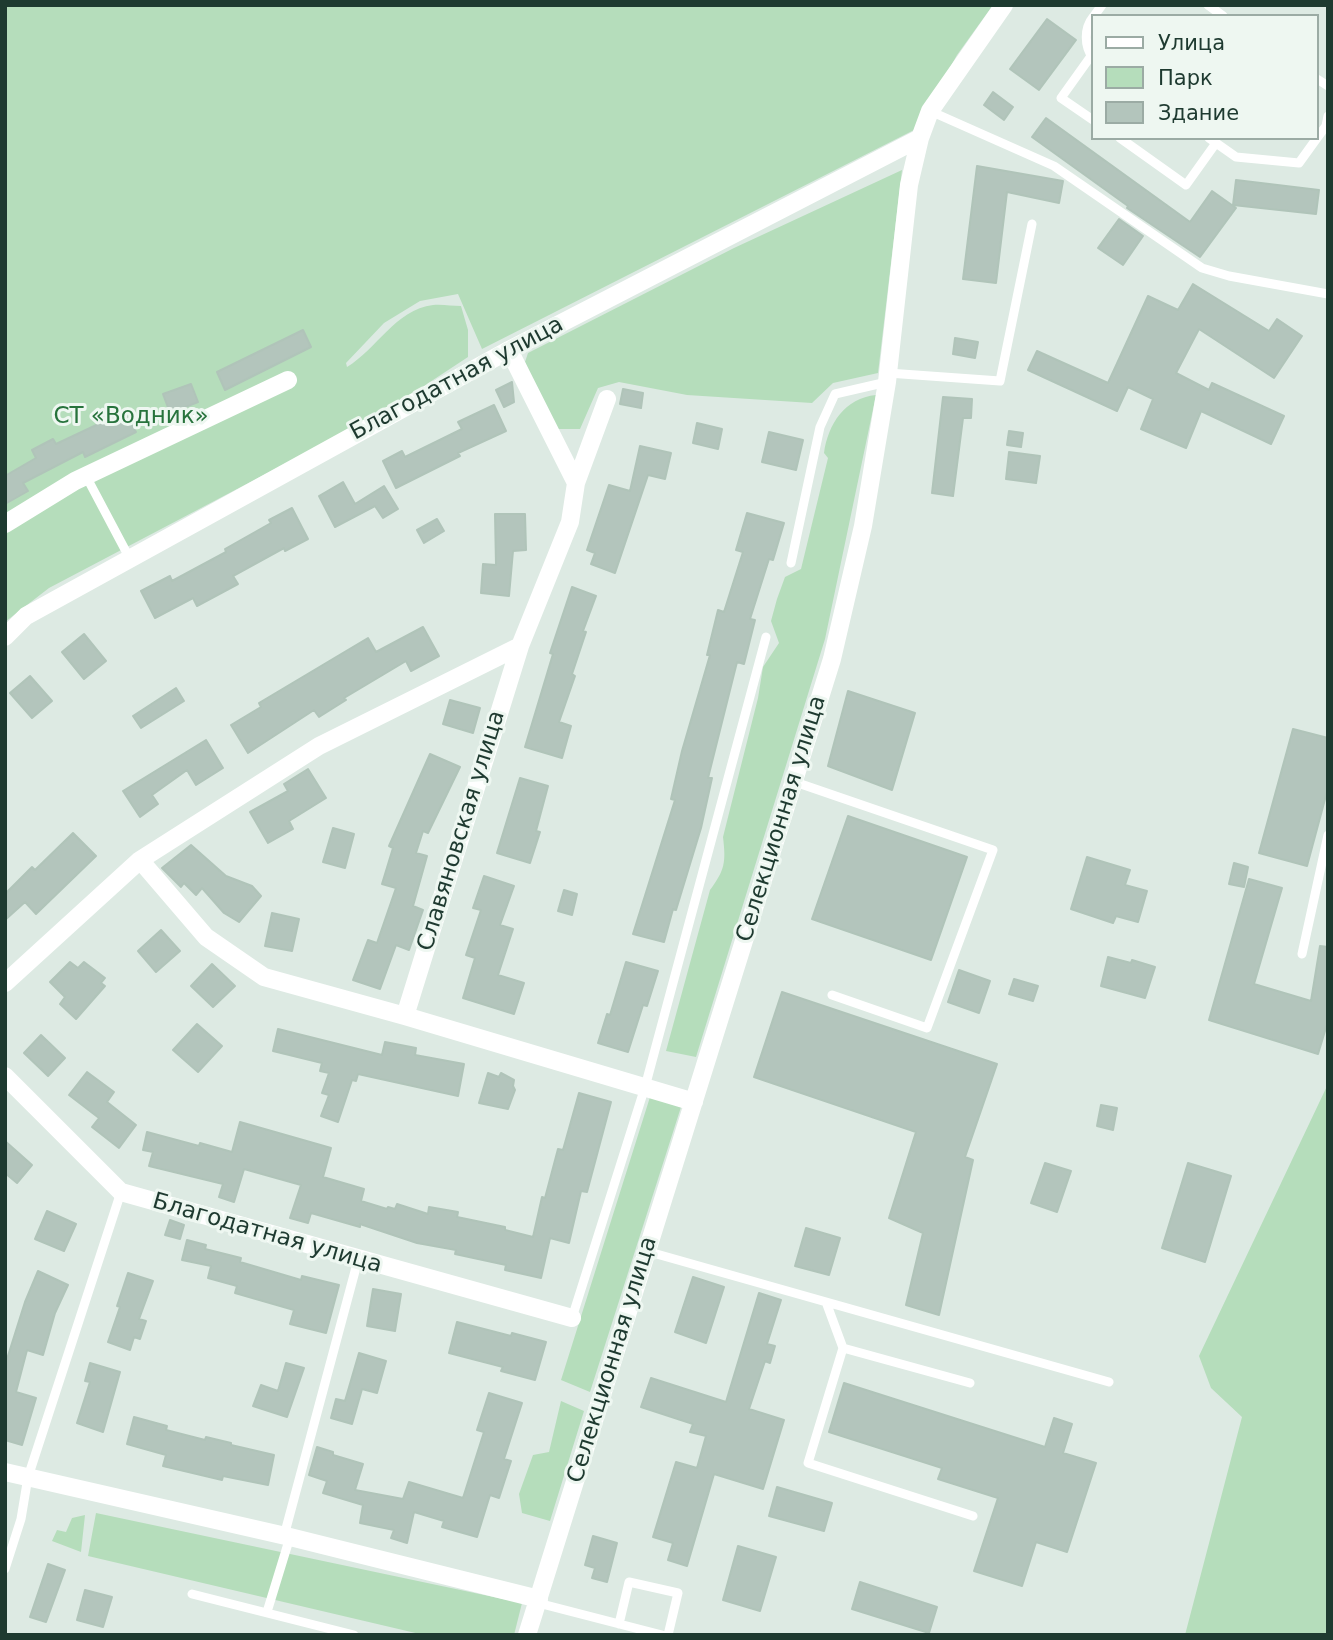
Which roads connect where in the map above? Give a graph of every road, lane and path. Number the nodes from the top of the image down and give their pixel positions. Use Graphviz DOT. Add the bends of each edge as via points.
graph roads {
  1 [pos="1004,5"];
  2 [pos="1092,19"];
  3 [pos="1092,57"];
  4 [pos="930,111"];
  5 [pos="1328,116"];
  6 [pos="1092,119"];
  7 [pos="1319,135"];
  8 [pos="920,138"];
  9 [pos="1123,140"];
  10 [pos="1316,140"];
  11 [pos="1212,141"];
  12 [pos="1032,224"];
  13 [pos="1328,294"];
  14 [pos="509,349"];
  15 [pos="888,378"];
  16 [pos="288,380"];
  17 [pos="607,399"];
  18 [pos="86,476"];
  19 [pos="576,483"];
  20 [pos="5,524"];
  21 [pos="130,559"];
  22 [pos="792,563"];
  23 [pos="5,637"];
  24 [pos="766,638"];
  25 [pos="520,646"];
  26 [pos="795,782"];
  27 [pos="1328,835"];
  28 [pos="140,860"];
  29 [pos="1302,954"];
  30 [pos="5,983"];
  31 [pos="832,995"];
  32 [pos="405,1016"];
  33 [pos="5,1076"];
  34 [pos="645,1087"];
  35 [pos="694,1102"];
  36 [pos="121,1192"];
  37 [pos="646,1251"];
  38 [pos="358,1260"];
  39 [pos="826,1302"];
  40 [pos="572,1318"];
  41 [pos="843,1348"];
  42 [pos="1109,1382"];
  43 [pos="970,1383"];
  44 [pos="5,1472"];
  45 [pos="28,1477"];
  46 [pos="973,1516"];
  47 [pos="287,1536"];
  48 [pos="5,1569"];
  49 [pos="192,1594"];
  50 [pos="538,1601"];
  51 [pos="267,1612"];
  52 [pos="619,1624"];
  53 [pos="354,1635"];
  54 [pos="527,1635"];
  55 [pos="662,1635"];
  56 [pos="668,1635"];
  1 -- 4 [label="street, Селекционная улица"];
  2 -- 3 [label="lane" via="1087,49"];
  3 -- 6 [label="lane" via="1061,98"];
  4 -- 8 [label="street, Селекционная улица"];
  4 -- 13 [label="lane" via="1054,166 1202,268"];
  5 -- 7 [label="lane"];
  8 -- 14 [label="street, Благодатная улица"];
  8 -- 15 [label="street, Селекционная улица" via="909,186"];
  9 -- 11 [label="lane" via="1186,185"];
  10 -- 11 [label="lane" via="1299,163 1236,157"];
  12 -- 15 [label="lane" via="1000,381"];
  14 -- 19 [label="street"];
  14 -- 21 [label="street, Благодатная улица"];
  15 -- 22 [label="lane" via="835,394 820,427"];
  15 -- 26 [label="street, Селекционная улица" via="860,540 832,659"];
  16 -- 18 [label="street"];
  17 -- 19 [label="street, Славяновская улица"];
  18 -- 20 [label="street"];
  18 -- 21 [label="lane"];
  19 -- 25 [label="street, Славяновская улица" via="570,522"];
  21 -- 23 [label="street, Благодатная улица" via="26,617"];
  24 -- 34 [label="lane"];
  25 -- 28 [label="street" via="319,746"];
  25 -- 32 [label="street, Славяновская улица"];
  26 -- 31 [label="lane" via="993,850 927,1028"];
  26 -- 35 [label="street, Селекционная улица"];
  27 -- 29 [label="lane"];
  28 -- 30 [label="street"];
  28 -- 32 [label="street" via="206,937 264,977"];
  32 -- 34 [label="street"];
  33 -- 36 [label="street, Благодатная улица"];
  34 -- 35 [label="street"];
  34 -- 40 [label="lane"];
  35 -- 37 [label="street, Селекционная улица"];
  36 -- 38 [label="street, Благодатная улица"];
  36 -- 45 [label="lane"];
  37 -- 39 [label="lane"];
  37 -- 50 [label="street, Селекционная улица"];
  38 -- 40 [label="street, Благодатная улица"];
  38 -- 47 [label="lane"];
  39 -- 41 [label="lane"];
  39 -- 42 [label="lane"];
  41 -- 43 [label="lane"];
  41 -- 46 [label="lane" via="808,1463"];
  44 -- 45 [label="street"];
  45 -- 47 [label="street"];
  45 -- 48 [label="lane"];
  47 -- 50 [label="street"];
  47 -- 51 [label="lane"];
  49 -- 51 [label="lane"];
  50 -- 52 [label="lane"];
  50 -- 54 [label="street, Селекционная улица"];
  51 -- 53 [label="lane"];
  52 -- 55 [label="lane"];
  52 -- 56 [label="lane" via="629,1582 678,1593"];
}
